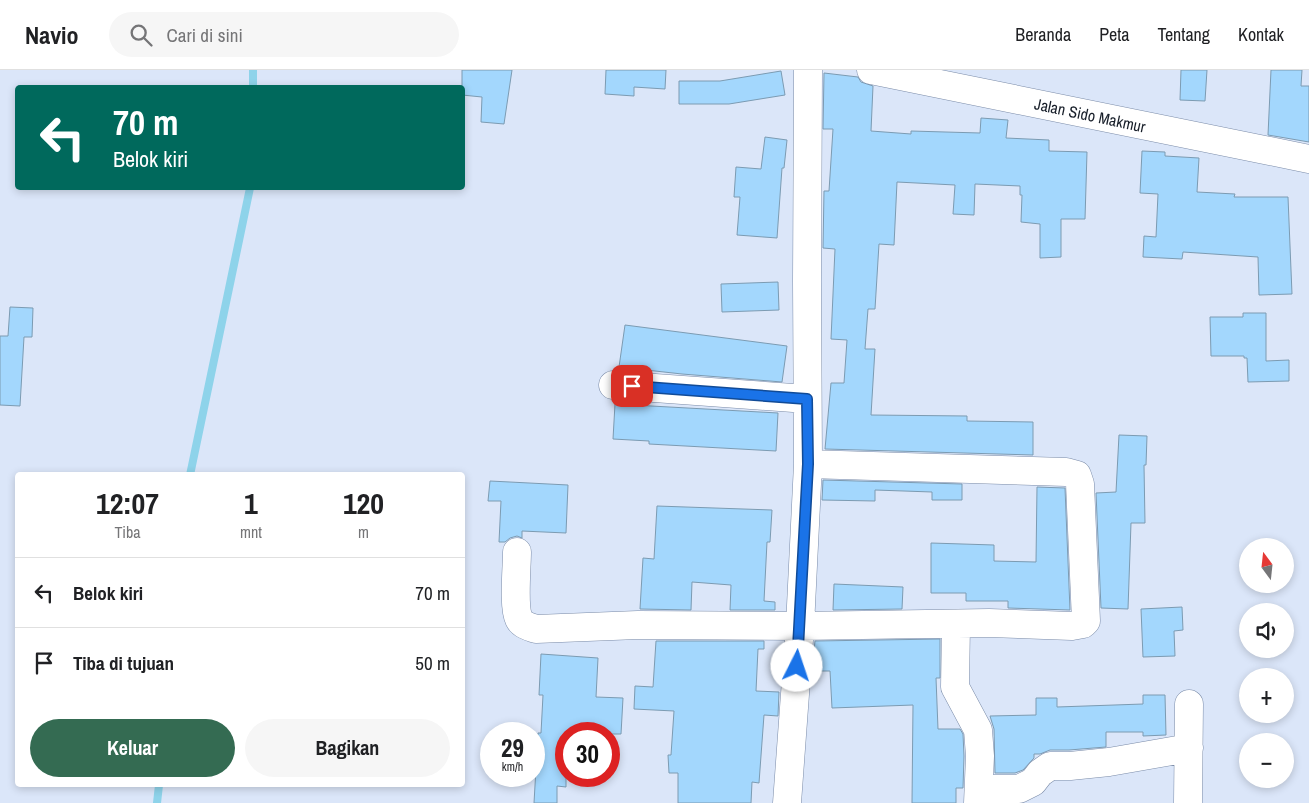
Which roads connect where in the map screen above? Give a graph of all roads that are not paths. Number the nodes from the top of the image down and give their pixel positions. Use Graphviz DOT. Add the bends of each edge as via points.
graph roads {
  1 [pos="808,70"];
  2 [pos="871,70"];
  3 [pos="1309,159"];
  4 [pos="613,385"];
  5 [pos="807,399"];
  6 [pos="808,464"];
  7 [pos="518,552"];
  8 [pos="956,624"];
  9 [pos="800,626"];
  10 [pos="1190,704"];
  11 [pos="1189,748"];
  12 [pos="978,796"];
  13 [pos="787,803"];
  14 [pos="1188,803"];
  1 -- 5 [label="street"];
  2 -- 3 [label="street, Jalan Sido Makmur"];
  4 -- 5 [label="street"];
  5 -- 6 [label="street"];
  6 -- 8 [label="street" via="1066,472 1077,475 1086,621 1072,626"];
  6 -- 9 [label="street"];
  7 -- 9 [label="street" via="519,619 536,629 638,625"];
  8 -- 9 [label="street"];
  8 -- 12 [label="street" via="955,686 978,730"];
  9 -- 13 [label="street"];
  10 -- 11 [label="street"];
  11 -- 12 [label="street" via="1110,762 1050,766 1033,782 1019,789"];
  11 -- 14 [label="street"];
}
